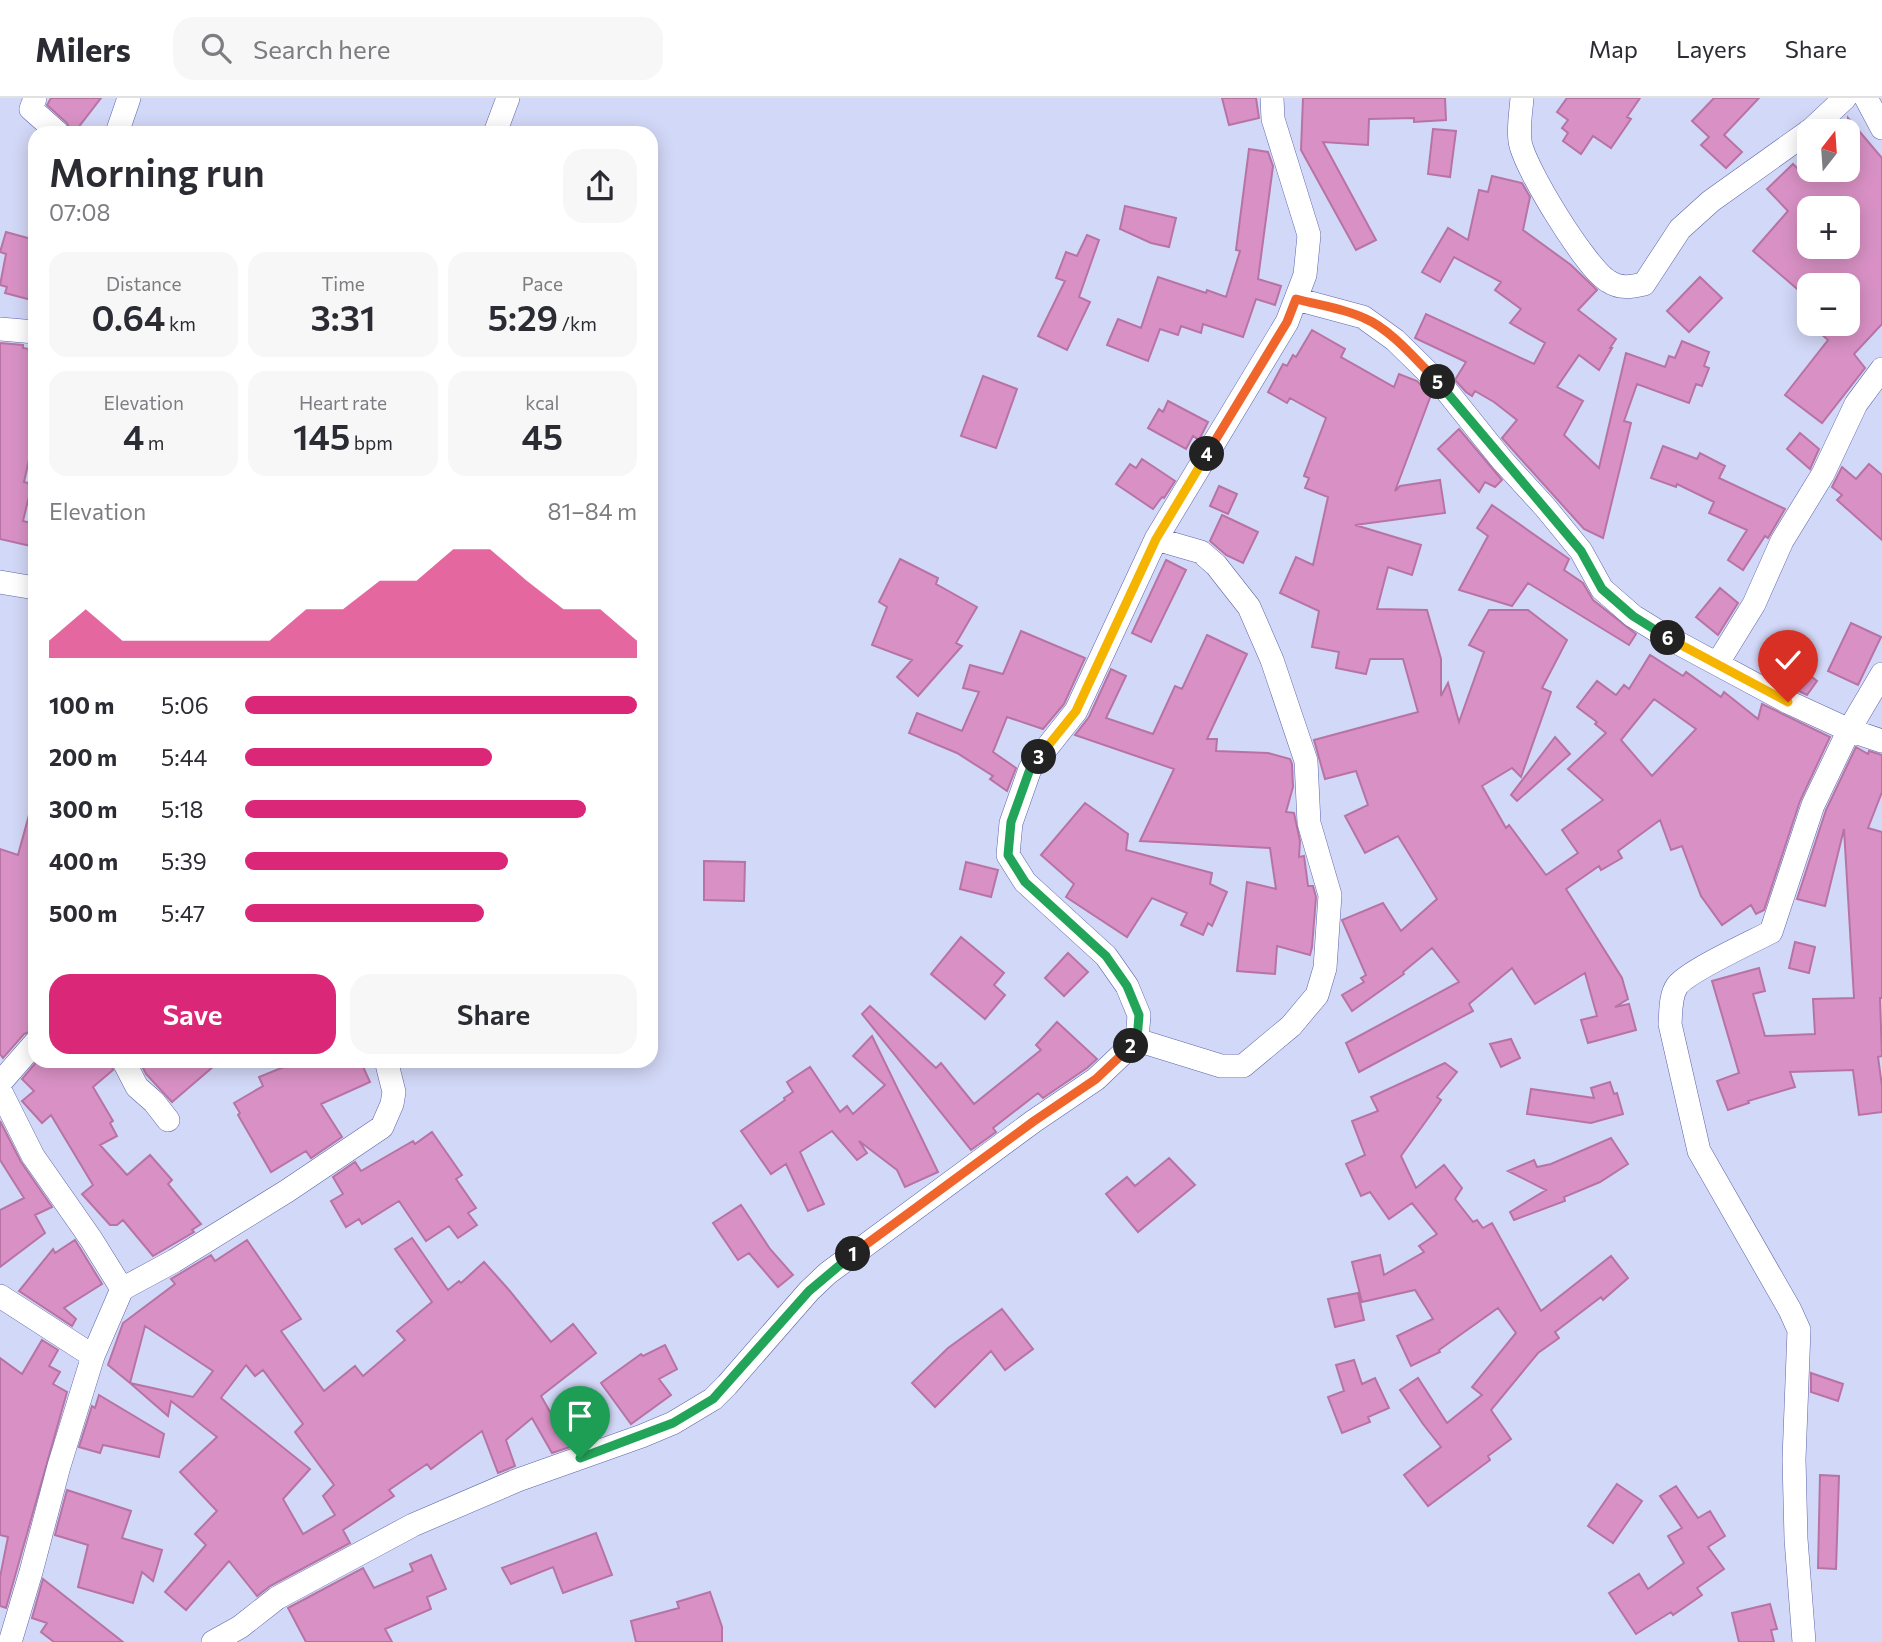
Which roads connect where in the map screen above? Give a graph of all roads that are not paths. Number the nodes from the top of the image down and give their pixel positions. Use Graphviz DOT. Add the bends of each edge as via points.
graph roads {
  1 [pos="35,98"];
  2 [pos="129,98"];
  3 [pos="508,98"];
  4 [pos="1272,98"];
  5 [pos="1522,98"];
  6 [pos="1863,99"];
  7 [pos="50,126"];
  8 [pos="119,126"];
  9 [pos="498,126"];
  10 [pos="1882,128"];
  11 [pos="1296,299"];
  12 [pos="0,329"];
  13 [pos="28,331"];
  14 [pos="1882,369"];
  15 [pos="1156,539"];
  16 [pos="0,582"];
  17 [pos="28,587"];
  18 [pos="1722,656"];
  19 [pos="1882,674"];
  20 [pos="1849,730"];
  21 [pos="1882,741"];
  22 [pos="1137,1040"];
  23 [pos="28,1050"];
  24 [pos="127,1068"];
  25 [pos="388,1068"];
  26 [pos="0,1083"];
  27 [pos="0,1090"];
  28 [pos="168,1120"];
  29 [pos="122,1289"];
  30 [pos="0,1296"];
  31 [pos="93,1356"];
  32 [pos="9,1638"];
  33 [pos="213,1642"];
  34 [pos="1804,1642"];
  1 -- 7 [label="street" via="31,109"];
  2 -- 8 [label="street"];
  3 -- 9 [label="street"];
  4 -- 11 [label="street" via="1273,119 1309,235 1305,275"];
  5 -- 6 [label="street" via="1520,143 1550,205 1591,264 1607,281 1624,288 1644,284 1680,229 1711,201 1812,129"];
  6 -- 10 [label="street"];
  11 -- 15 [label="street" via="1287,322"];
  11 -- 20 [label="street" via="1363,317 1395,340 1446,390 1581,551 1602,589 1633,616 1788,702"];
  12 -- 13 [label="street"];
  14 -- 18 [label="street" via="1856,404 1823,474 1782,541 1754,604"];
  15 -- 22 [label="street" via="1076,711 1030,769 1011,822 1008,855 1025,882 1106,956 1127,986 1139,1015"];
  15 -- 22 [label="street" via="1201,552 1249,607 1306,761 1309,823 1330,895 1325,968 1317,995 1258,1055 1243,1066 1221,1066"];
  16 -- 17 [label="street"];
  19 -- 20 [label="street"];
  20 -- 21 [label="street"];
  20 -- 34 [label="street" via="1813,805 1771,932 1677,986 1671,1002 1670,1024 1699,1151 1799,1330 1794,1459"];
  22 -- 33 [label="street" via="1096,1079 828,1273 713,1399 642,1436 518,1480 414,1525 277,1598"];
  23 -- 26 [label="street"];
  24 -- 28 [label="street" via="137,1087"];
  25 -- 29 [label="street" via="394,1092 382,1127 214,1237"];
  27 -- 29 [label="street" via="33,1156"];
  29 -- 31 [label="street"];
  30 -- 31 [label="street"];
  31 -- 32 [label="street"];
}
